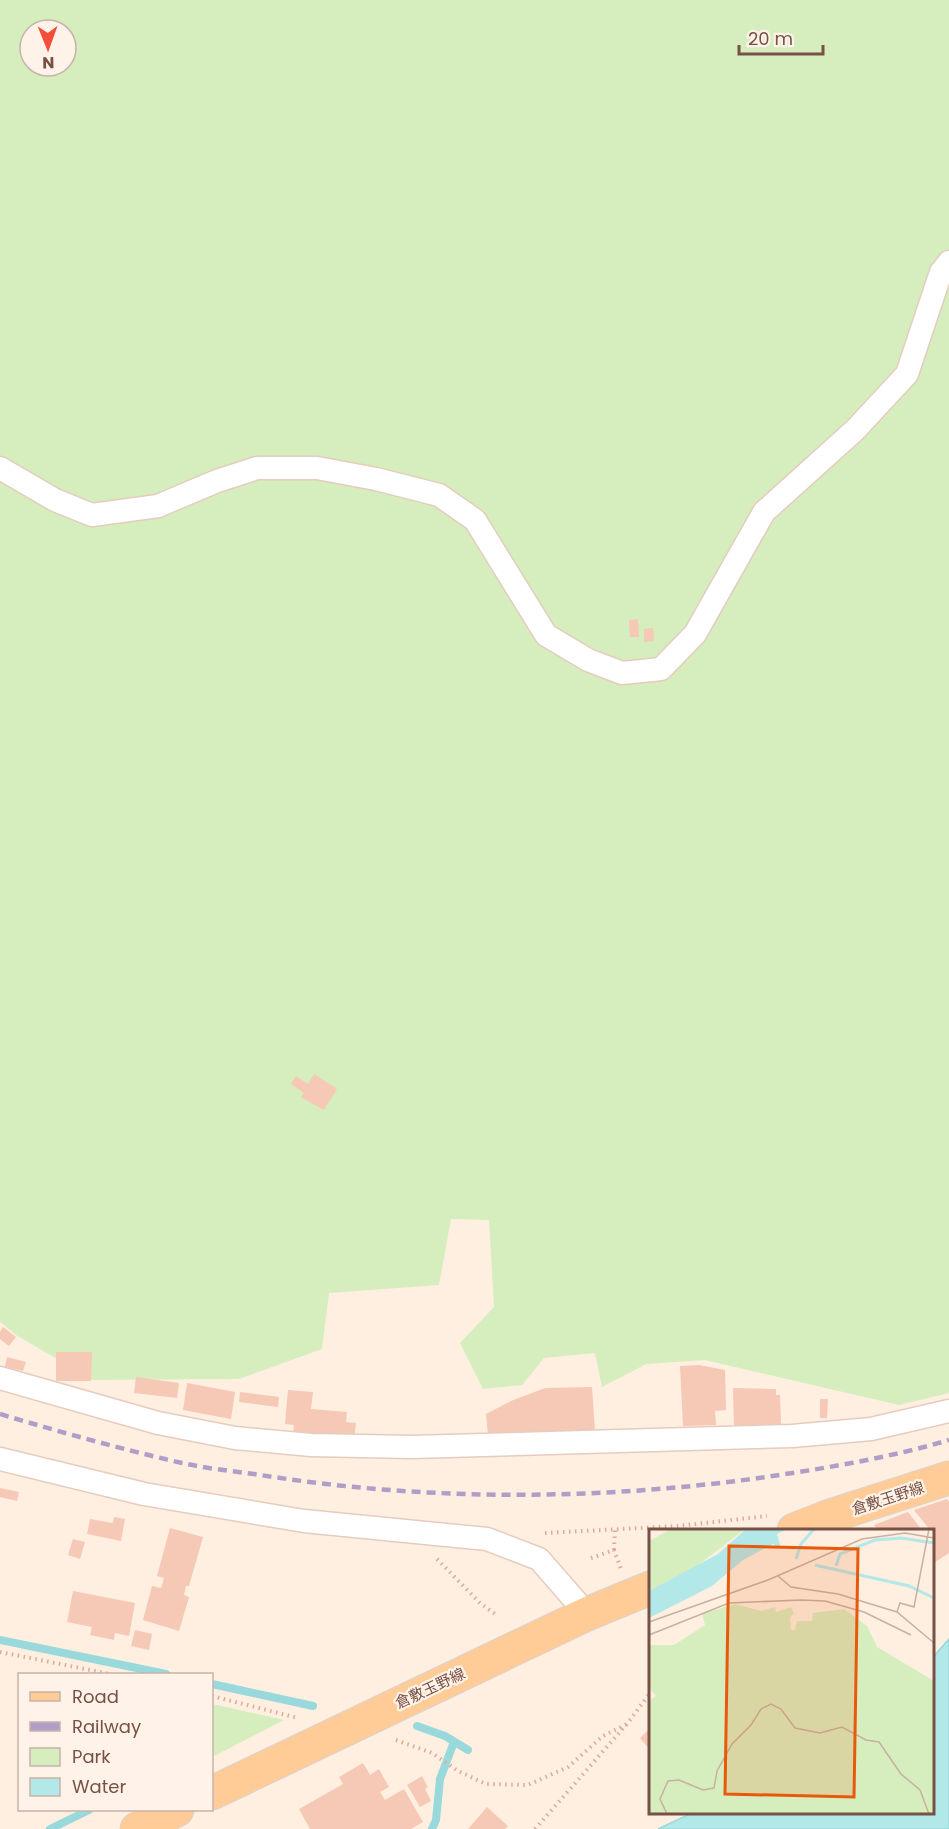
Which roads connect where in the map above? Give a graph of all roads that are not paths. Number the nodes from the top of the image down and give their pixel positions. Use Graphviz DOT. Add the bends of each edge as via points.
graph roads {
  1 [pos="949,262"];
  2 [pos="0,468"];
  3 [pos="0,1378"];
  4 [pos="949,1411"];
  5 [pos="0,1459"];
  6 [pos="949,1478"];
  7 [pos="785,1523"];
  8 [pos="649,1589"];
  9 [pos="587,1614"];
  10 [pos="213,1793"];
  11 [pos="173,1811"];
  12 [pos="137,1829"];
  1 -- 2 [label="street" via="941,272 907,374 855,430 764,512 696,634 661,669 622,673 588,660 546,635 475,519 439,495 317,468 257,468 158,506 92,515 55,500"];
  3 -- 4 [label="street" via="158,1423 236,1438 310,1445 412,1447 792,1436 871,1429"];
  5 -- 9 [label="street" via="144,1494 304,1521 487,1539 540,1559"];
  6 -- 7 [label="main road, 倉敷玉野線" via="830,1516"];
  8 -- 9 [label="main road, 倉敷玉野線"];
  9 -- 10 [label="main road, 倉敷玉野線"];
  11 -- 12 [label="main road"];
}
